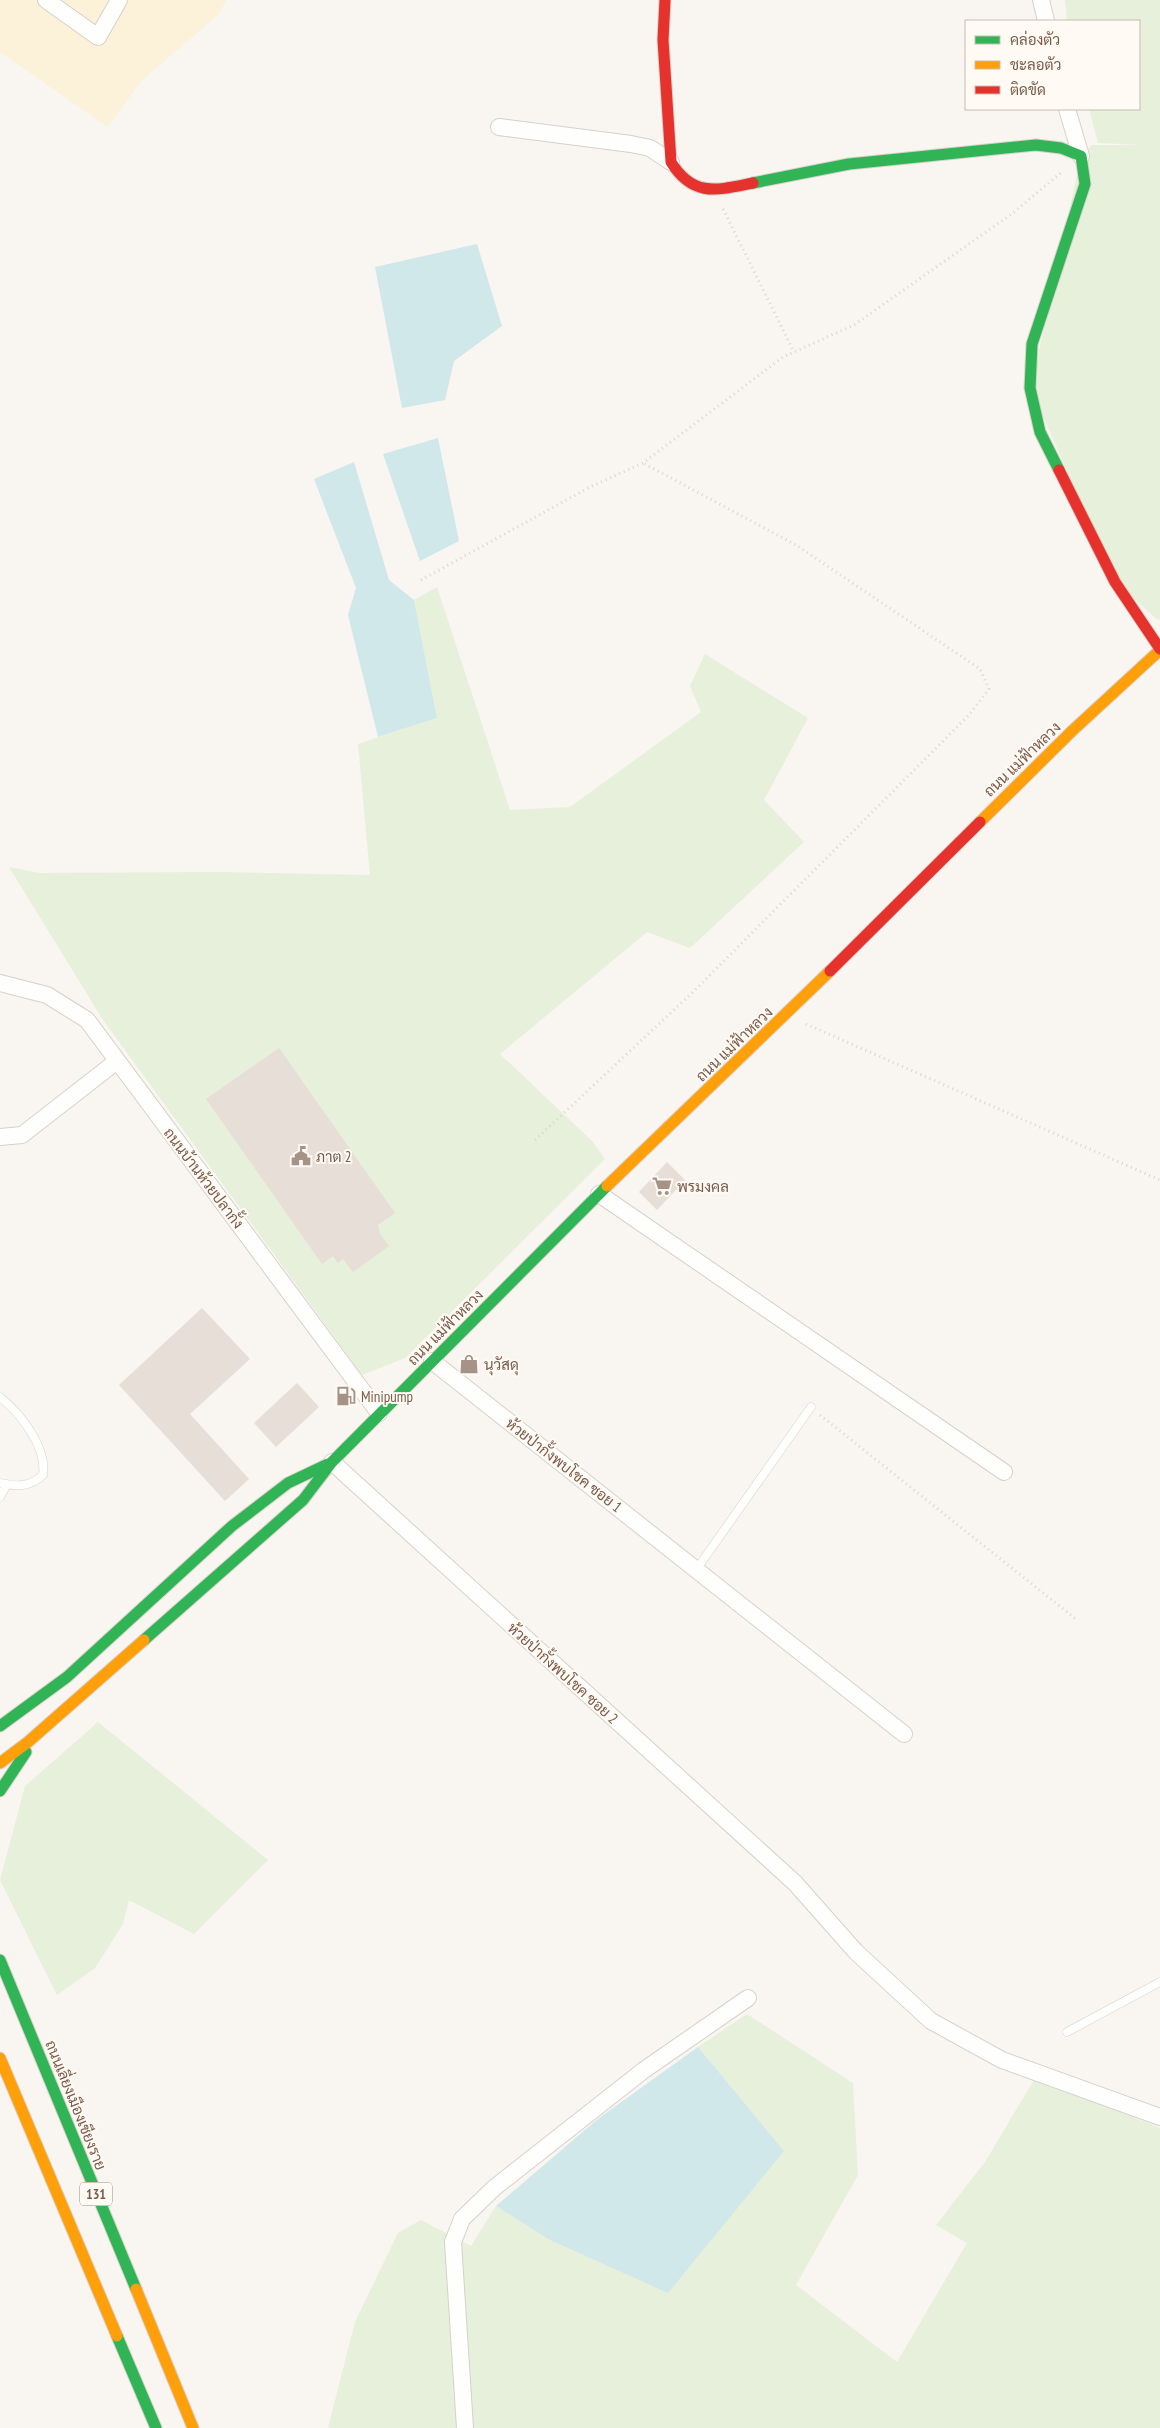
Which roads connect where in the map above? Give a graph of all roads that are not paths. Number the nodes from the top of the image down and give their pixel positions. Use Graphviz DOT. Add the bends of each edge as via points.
graph roads {
  1 [pos="46,0"];
  2 [pos="120,0"];
  3 [pos="665,0"];
  4 [pos="1041,0"];
  5 [pos="1046,20"];
  6 [pos="1067,110"];
  7 [pos="500,128"];
  8 [pos="1081,156"];
  9 [pos="671,162"];
  10 [pos="1160,650"];
  11 [pos="0,983"];
  12 [pos="117,1061"];
  13 [pos="0,1138"];
  14 [pos="599,1194"];
  15 [pos="432,1361"];
  16 [pos="0,1397"];
  17 [pos="811,1407"];
  18 [pos="379,1413"];
  19 [pos="332,1462"];
  20 [pos="1004,1472"];
  21 [pos="3,1483"];
  22 [pos="0,1497"];
  23 [pos="696,1570"];
  24 [pos="33,1702"];
  25 [pos="8,1706"];
  26 [pos="0,1726"];
  27 [pos="46,1726"];
  28 [pos="904,1734"];
  29 [pos="0,1763"];
  30 [pos="0,1791"];
  31 [pos="0,1960"];
  32 [pos="1160,1982"];
  33 [pos="748,1998"];
  34 [pos="1066,2032"];
  35 [pos="0,2058"];
  36 [pos="1160,2117"];
  37 [pos="156,2428"];
  38 [pos="192,2428"];
  39 [pos="465,2428"];
  1 -- 2 [label="street" via="98,37"];
  3 -- 9 [label="main road" via="663,40"];
  4 -- 5 [label="street"];
  6 -- 8 [label="street"];
  7 -- 9 [label="street" via="631,144 650,148"];
  8 -- 9 [label="main road" via="1061,148 1036,145 849,164 714,191 698,188 686,180 676,172"];
  8 -- 10 [label="main road" via="1085,184 1032,344 1030,388 1040,432 1115,582"];
  10 -- 14 [label="main road, ถนน แม่ฟ้าหลวง" via="1072,731"];
  11 -- 12 [label="street, ถนนบ้านห้วยปลากั้ง" via="47,995 87,1020"];
  12 -- 13 [label="street" via="22,1135"];
  12 -- 18 [label="street, ถนนบ้านห้วยปลากั้ง"];
  14 -- 15 [label="main road, ถนน แม่ฟ้าหลวง"];
  14 -- 20 [label="street"];
  15 -- 18 [label="main road, ถนน แม่ฟ้าหลวง"];
  15 -- 23 [label="street, ห้วยป่ากั้งพบโชค ซอย 1"];
  16 -- 21 [label="lane" via="29,1431 42,1452 45,1465 44,1475 35,1483 14,1486"];
  17 -- 23 [label="lane"];
  18 -- 19 [label="main road, ถนน แม่ฟ้าหลวง"];
  19 -- 24 [label="main road" via="288,1483 232,1526 67,1677"];
  19 -- 27 [label="main road" via="303,1500"];
  19 -- 36 [label="street, ห้วยป่ากั้งพบโชค ซอย 2" via="795,1883 856,1952 931,2021 1002,2060"];
  21 -- 22 [label="lane"];
  23 -- 28 [label="street, ห้วยป่ากั้งพบโชค ซอย 1"];
  24 -- 25 [label="main road"];
  24 -- 26 [label="main road"];
  27 -- 29 [label="main road"];
  27 -- 30 [label="main road"];
  31 -- 38 [label="main road, ถนนเลี่ยงเมืองเชียงราย / 131"];
  32 -- 34 [label="lane"];
  33 -- 39 [label="street" via="644,2070 494,2188 462,2219 453,2242"];
  35 -- 37 [label="main road, 131"];
}
